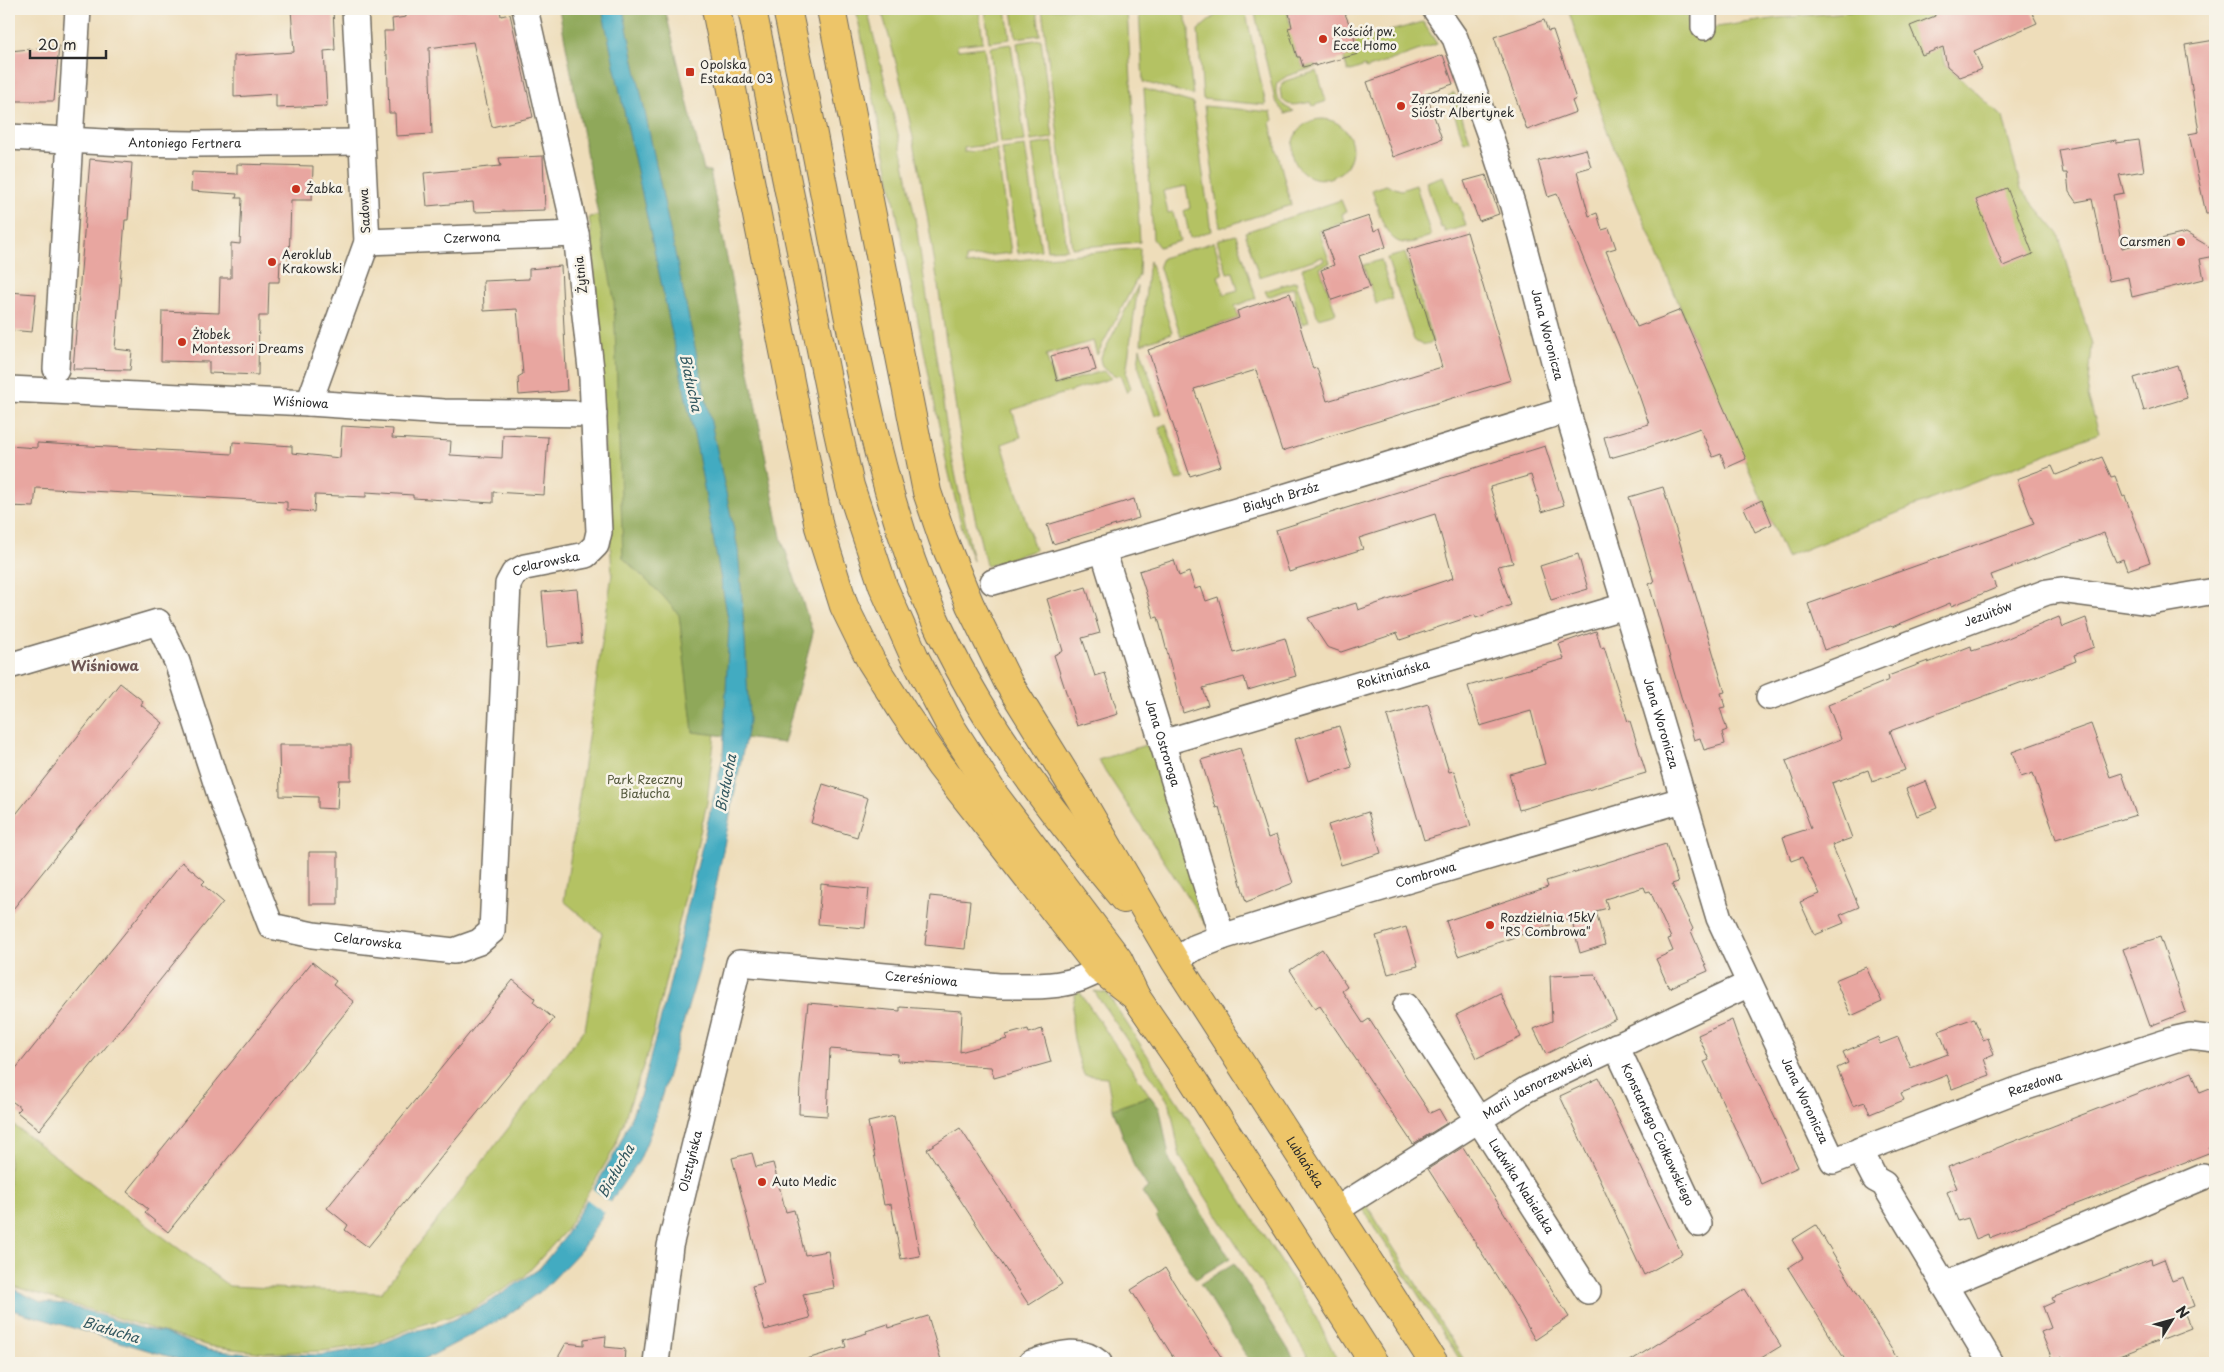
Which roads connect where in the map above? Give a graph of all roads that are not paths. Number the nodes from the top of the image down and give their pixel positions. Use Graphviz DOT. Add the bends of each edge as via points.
graph roads {
  1 [pos="78,9"];
  2 [pos="355,9"];
  3 [pos="526,9"];
  4 [pos="752,9"];
  5 [pos="786,9"];
  6 [pos="831,9"];
  7 [pos="1435,9"];
  8 [pos="718,16"];
  9 [pos="9,136"];
  10 [pos="71,140"];
  11 [pos="361,142"];
  12 [pos="576,234"];
  13 [pos="367,242"];
  14 [pos="56,369"];
  15 [pos="9,389"];
  16 [pos="310,403"];
  17 [pos="1567,410"];
  18 [pos="594,414"];
  19 [pos="596,545"];
  20 [pos="1103,550"];
  21 [pos="993,582"];
  22 [pos="2215,591"];
  23 [pos="1625,606"];
  24 [pos="9,666"];
  25 [pos="1769,697"];
  26 [pos="1162,744"];
  27 [pos="1682,800"];
  28 [pos="1222,937"];
  29 [pos="1175,961"];
  30 [pos="739,963"];
  31 [pos="1100,969"];
  32 [pos="1749,984"];
  33 [pos="1136,997"];
  34 [pos="1406,1006"];
  35 [pos="2215,1039"];
  36 [pos="1616,1046"];
  37 [pos="1477,1120"];
  38 [pos="1860,1150"];
  39 [pos="2202,1178"];
  40 [pos="1336,1210"];
  41 [pos="1699,1224"];
  42 [pos="1944,1285"];
  43 [pos="1588,1291"];
  44 [pos="656,1363"];
  45 [pos="1031,1363"];
  46 [pos="1099,1363"];
  47 [pos="1374,1363"];
  48 [pos="1434,1363"];
  49 [pos="1991,1363"];
  1 -- 10 [label="street"];
  2 -- 11 [label="street, Sadowa"];
  3 -- 12 [label="street, Żytnia"];
  4 -- 33 [label="main road, bridge" via="850,486 880,578 910,649 951,728 995,796 1118,959"];
  5 -- 8 [label="main road"];
  5 -- 29 [label="main road" via="869,417 891,505 913,567 936,623 1009,752 1057,820"];
  6 -- 29 [label="main road" via="928,492 943,539 970,605 1008,682"];
  7 -- 17 [label="street, Jana Woronicza" via="1455,38 1492,141 1513,206"];
  8 -- 31 [label="main road" via="819,527 844,606 871,661 935,758"];
  9 -- 10 [label="street, Antoniego Fertnera"];
  10 -- 11 [label="street, Antoniego Fertnera" via="195,144"];
  10 -- 14 [label="street"];
  11 -- 13 [label="street, Sadowa"];
  12 -- 13 [label="street, Czerwona"];
  12 -- 18 [label="street, Żytnia"];
  13 -- 16 [label="street, Sadowa"];
  15 -- 16 [label="street, Wiśniowa"];
  16 -- 18 [label="street, Wiśniowa" via="444,412"];
  17 -- 20 [label="street, Białych Brzóz"];
  17 -- 23 [label="street, Jana Woronicza"];
  18 -- 19 [label="street, Żytnia" via="599,532"];
  19 -- 24 [label="street, Celarowska" via="586,555 525,567 514,573 508,584 492,931 479,942 454,951 313,935 271,926 221,798 177,662 158,622"];
  20 -- 21 [label="street, Białych Brzóz"];
  20 -- 26 [label="street, Jana Ostroroga"];
  22 -- 25 [label="street, Jezuitów" via="2151,602 2072,591 2048,592"];
  23 -- 26 [label="street, Rokitniańska"];
  23 -- 27 [label="street, Jana Woronicza"];
  26 -- 28 [label="street, Jana Ostroroga"];
  27 -- 28 [label="street, Combrowa"];
  27 -- 32 [label="street, Jana Woronicza" via="1719,918"];
  28 -- 29 [label="street, Combrowa" via="1194,948"];
  29 -- 40 [label="main road, Lublańska"];
  30 -- 31 [label="street, Czereśniowa" via="999,986 1074,982"];
  30 -- 44 [label="street, Olsztyńska" via="670,1246"];
  31 -- 33 [label="main road"];
  32 -- 36 [label="street, Marii Jasnorzewskiej"];
  32 -- 38 [label="street, Jana Woronicza" via="1833,1161"];
  33 -- 47 [label="main road"];
  34 -- 37 [label="street, Ludwika Nabielaka"];
  35 -- 38 [label="street, Rezedowa" via="2190,1036 2176,1039 2017,1090"];
  36 -- 37 [label="street, Marii Jasnorzewskiej" via="1527,1089"];
  36 -- 41 [label="street, Konstantego Ciołkowskiego"];
  37 -- 40 [label="street, Marii Jasnorzewskiej"];
  37 -- 43 [label="street, Ludwika Nabielaka"];
  38 -- 42 [label="street" via="1875,1179 1884,1184"];
  39 -- 42 [label="street"];
  40 -- 48 [label="main road, Lublańska"];
  42 -- 49 [label="street"];
  45 -- 46 [label="street" via="1076,1352 1086,1354"];
}
